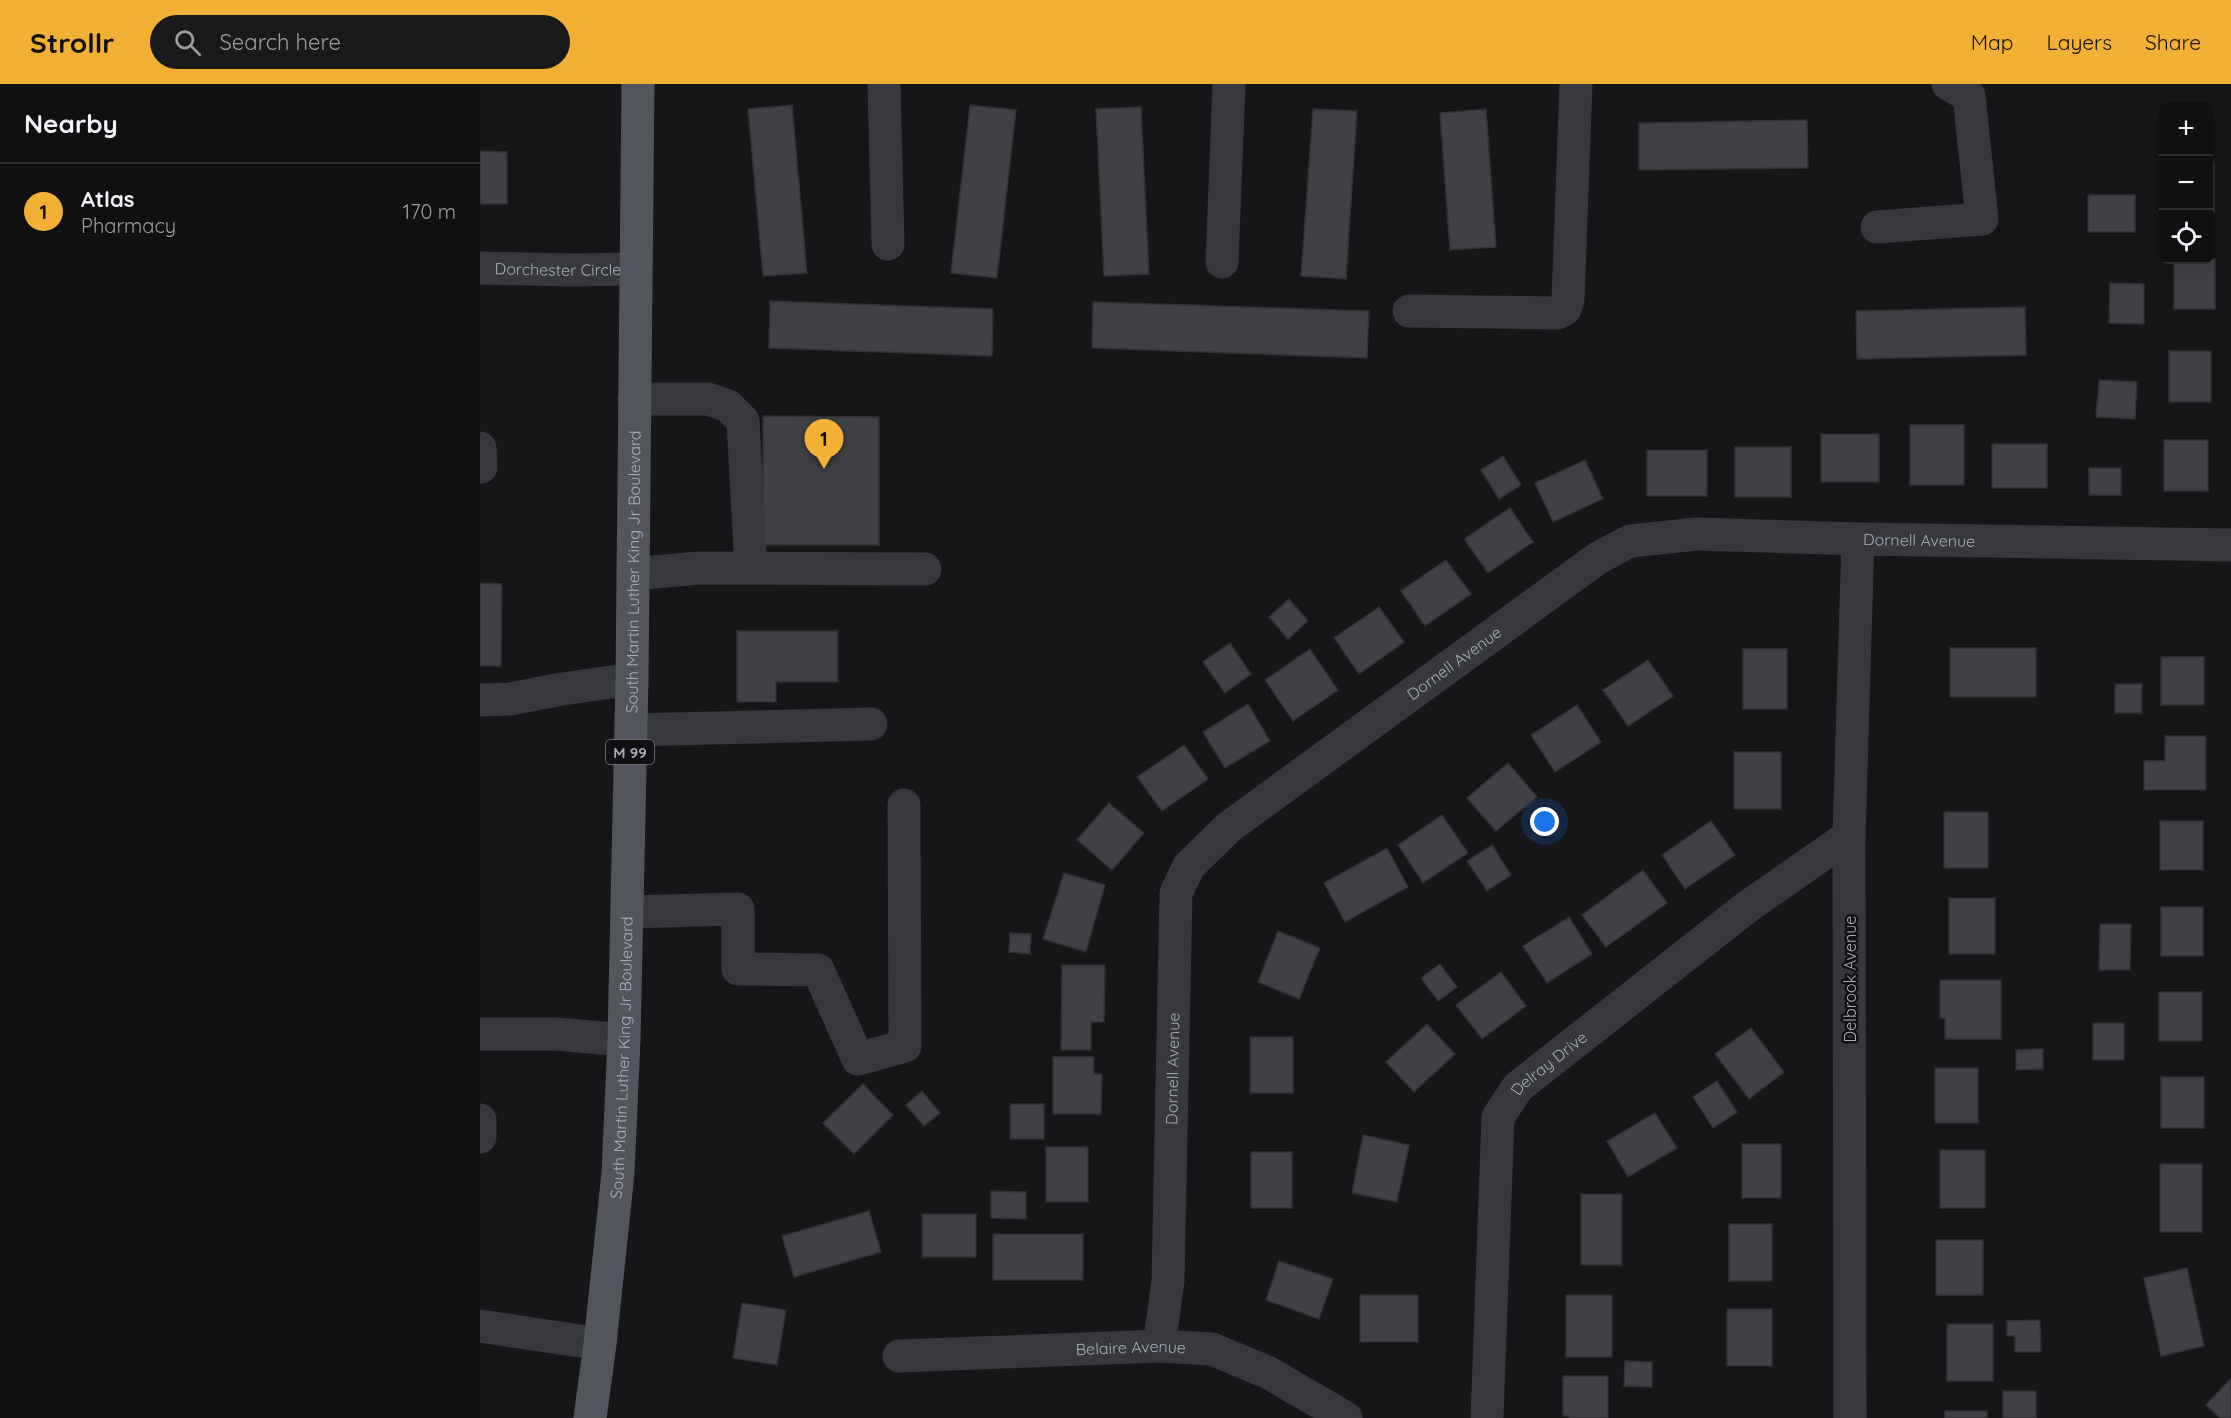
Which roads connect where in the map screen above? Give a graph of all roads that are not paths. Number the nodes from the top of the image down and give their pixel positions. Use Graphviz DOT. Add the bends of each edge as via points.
graph roads {
  1 [pos="639,84"];
  2 [pos="884,84"];
  3 [pos="1229,84"];
  4 [pos="1576,84"];
  5 [pos="1959,90"];
  6 [pos="1877,226"];
  7 [pos="888,244"];
  8 [pos="1222,262"];
  9 [pos="480,268"];
  10 [pos="635,269"];
  11 [pos="1409,311"];
  12 [pos="634,399"];
  13 [pos="480,448"];
  14 [pos="481,467"];
  15 [pos="1858,539"];
  16 [pos="2231,545"];
  17 [pos="751,568"];
  18 [pos="925,569"];
  19 [pos="633,574"];
  20 [pos="632,680"];
  21 [pos="480,700"];
  22 [pos="871,724"];
  23 [pos="631,730"];
  24 [pos="904,805"];
  25 [pos="1849,836"];
  26 [pos="627,912"];
  27 [pos="480,1034"];
  28 [pos="624,1040"];
  29 [pos="480,1120"];
  30 [pos="480,1137"];
  31 [pos="480,1326"];
  32 [pos="600,1344"];
  33 [pos="1159,1346"];
  34 [pos="899,1356"];
  35 [pos="590,1418"];
  36 [pos="1346,1418"];
  37 [pos="1487,1418"];
  38 [pos="1850,1418"];
  1 -- 10 [label="main road, South Martin Luther King Jr Boulevard / M 99"];
  2 -- 7 [label="street"];
  3 -- 8 [label="street"];
  4 -- 11 [label="street" via="1565,309 1557,313"];
  5 -- 6 [label="street" via="1982,219"];
  9 -- 10 [label="street, Dorchester Circle"];
  10 -- 12 [label="main road, South Martin Luther King Jr Boulevard / M 99"];
  12 -- 17 [label="street" via="708,399 728,406 742,421"];
  12 -- 19 [label="main road, South Martin Luther King Jr Boulevard / M 99"];
  13 -- 14 [label="street"];
  15 -- 16 [label="street, Dornell Avenue"];
  15 -- 25 [label="street, Delbrook Avenue"];
  15 -- 33 [label="street, Dornell Avenue" via="1696,534 1630,542 1598,558 1229,827 1189,866 1176,893 1168,1281"];
  17 -- 18 [label="street"];
  17 -- 19 [label="street" via="699,567"];
  19 -- 20 [label="main road, South Martin Luther King Jr Boulevard / M 99"];
  20 -- 21 [label="street"];
  20 -- 23 [label="main road, South Martin Luther King Jr Boulevard / M 99"];
  22 -- 23 [label="street"];
  23 -- 26 [label="main road, South Martin Luther King Jr Boulevard / M 99"];
  24 -- 26 [label="street" via="905,1046 858,1059 818,970 738,969 738,909"];
  25 -- 37 [label="street, Delray Drive" via="1747,908 1518,1087 1498,1117"];
  25 -- 38 [label="street, Delbrook Avenue"];
  26 -- 28 [label="main road, South Martin Luther King Jr Boulevard / M 99"];
  27 -- 28 [label="street" via="556,1034"];
  28 -- 32 [label="main road, South Martin Luther King Jr Boulevard / M 99" via="618,1173"];
  29 -- 30 [label="street"];
  31 -- 32 [label="street"];
  32 -- 35 [label="main road, South Martin Luther King Jr Boulevard / M 99"];
  33 -- 34 [label="street, Belaire Avenue"];
  33 -- 36 [label="street, Belaire Avenue" via="1212,1349 1269,1373"];
}
